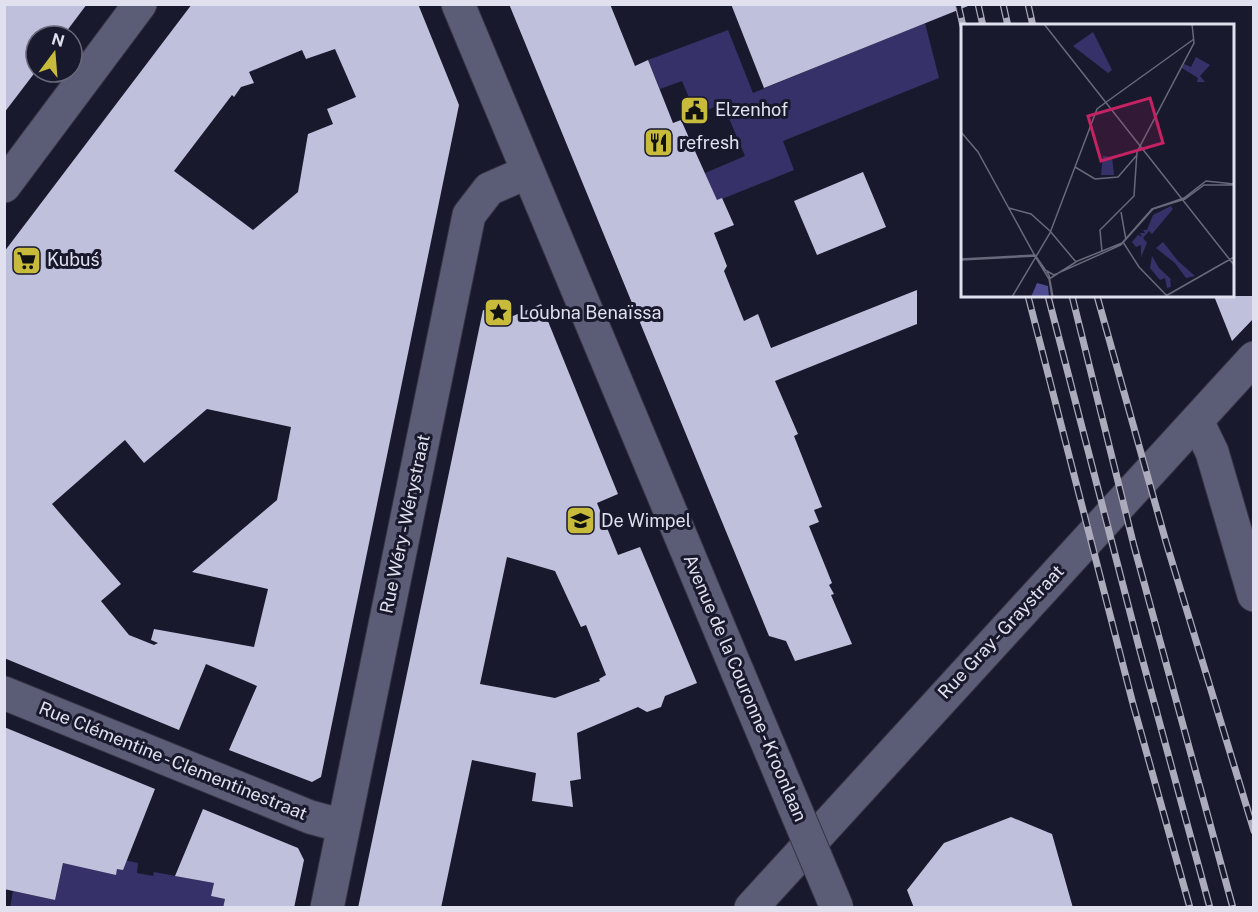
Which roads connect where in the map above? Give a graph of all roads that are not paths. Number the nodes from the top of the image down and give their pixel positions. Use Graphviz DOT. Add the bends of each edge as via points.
graph roads {
  1 [pos="140,4"];
  2 [pos="458,4"];
  3 [pos="528,172"];
  4 [pos="4,186"];
  5 [pos="1254,358"];
  6 [pos="1197,421"];
  7 [pos="1254,596"];
  8 [pos="4,693"];
  9 [pos="343,826"];
  10 [pos="327,908"];
  11 [pos="751,908"];
  12 [pos="837,908"];
  1 -- 4 [label="street"];
  2 -- 3 [label="street, Avenue de la Couronne - Kroonlaan"];
  3 -- 9 [label="street, Rue Wéry - Wérystraat" via="489,189 469,215"];
  3 -- 12 [label="street, Avenue de la Couronne - Kroonlaan, bridge"];
  5 -- 6 [label="street, Rue Gray - Graystraat"];
  6 -- 7 [label="street" via="1212,452"];
  6 -- 11 [label="street, Rue Gray - Graystraat"];
  8 -- 9 [label="street, Rue Clémentine - Clementinestraat" via="310,817"];
  9 -- 10 [label="street, Rue Wéry - Wérystraat"];
}
